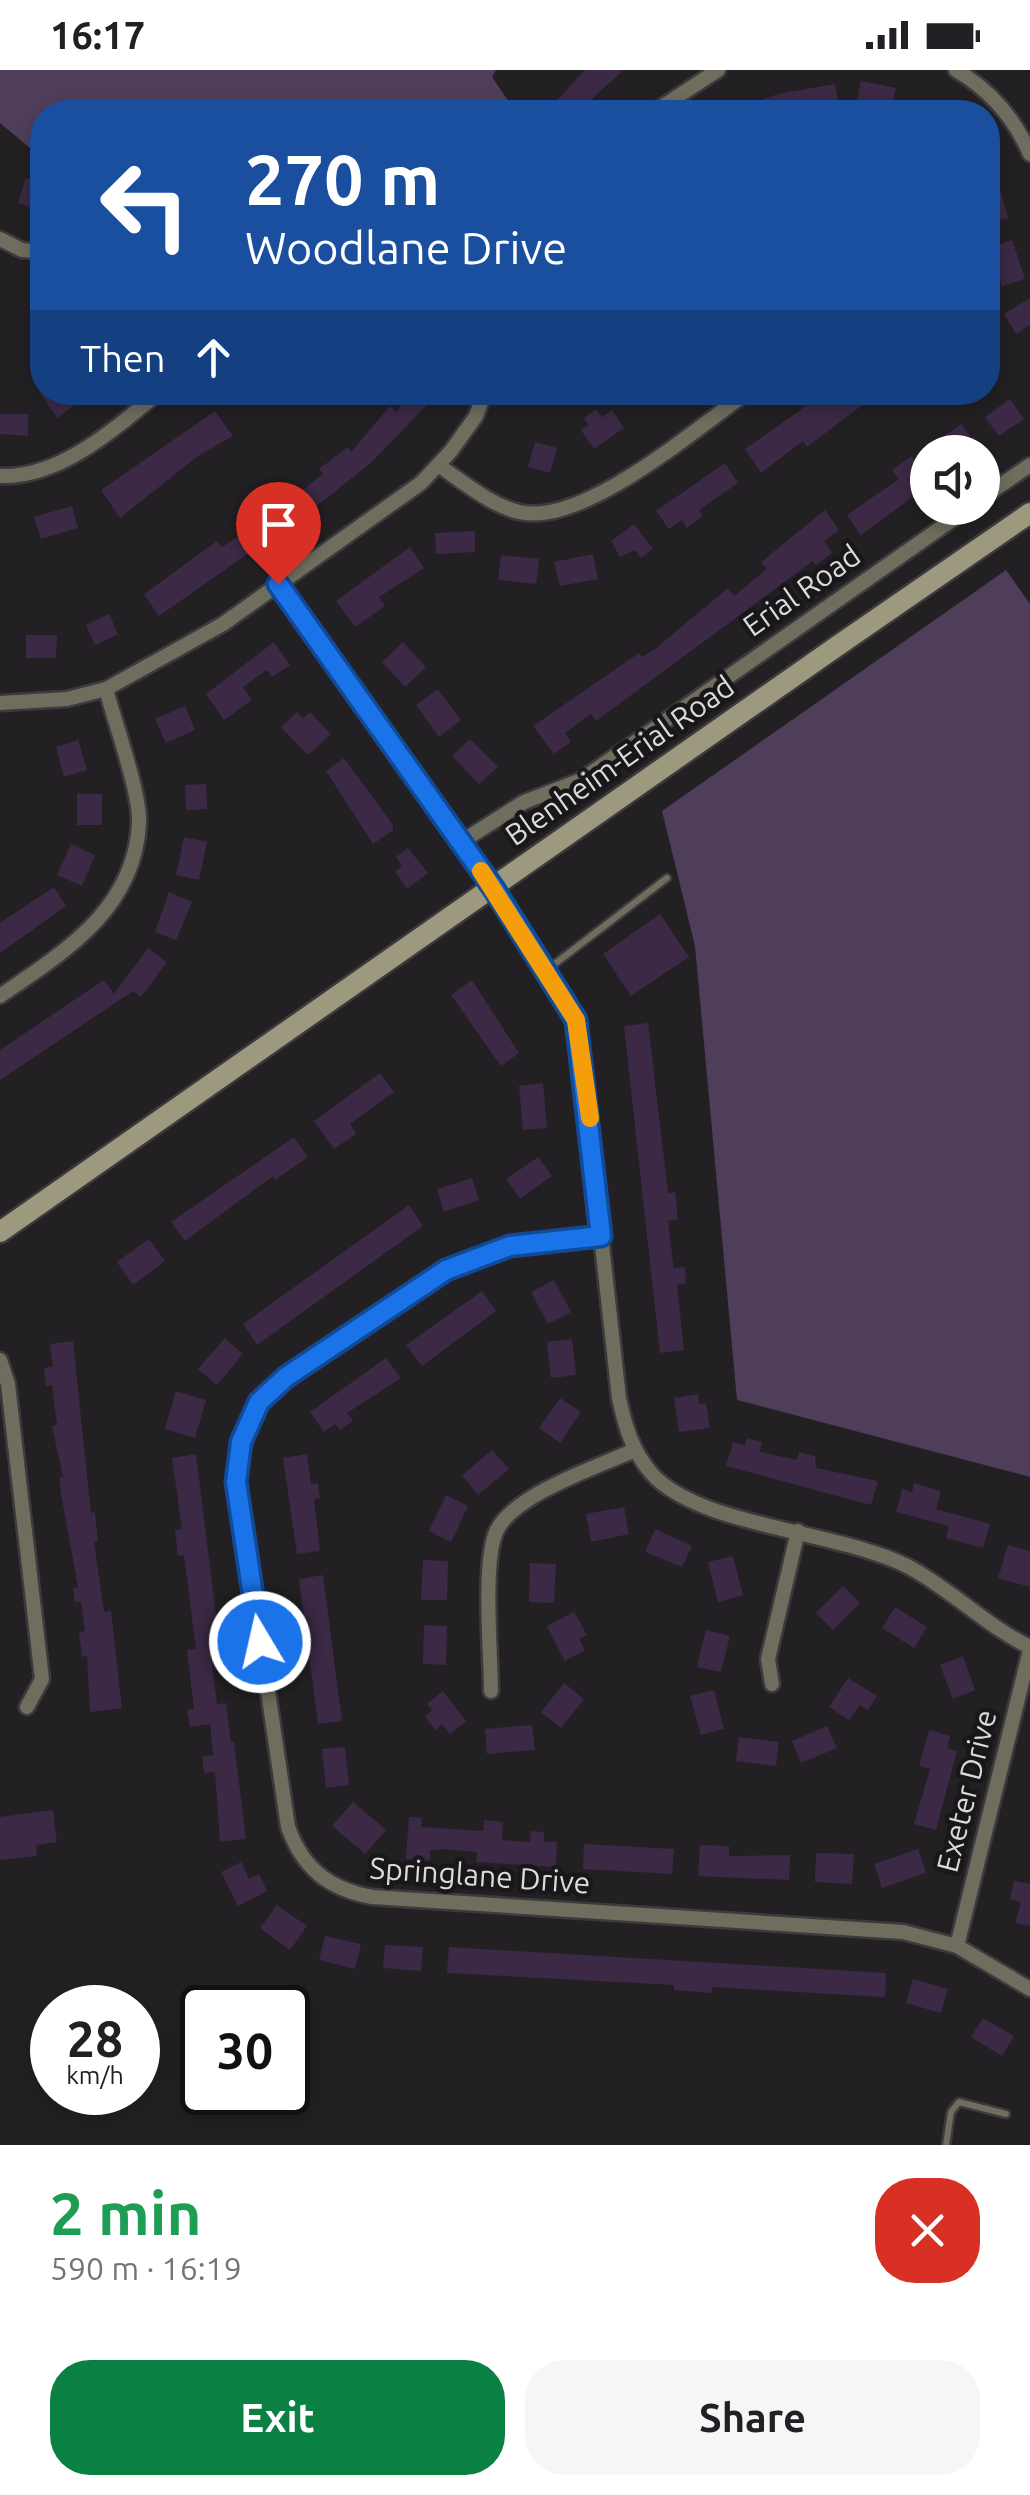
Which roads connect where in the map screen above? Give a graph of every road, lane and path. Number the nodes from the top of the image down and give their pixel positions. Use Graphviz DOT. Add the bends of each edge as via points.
graph roads {
  1 [pos="718,70"];
  2 [pos="956,70"];
  3 [pos="672,100"];
  4 [pos="994,100"];
  5 [pos="1000,106"];
  6 [pos="1030,154"];
  7 [pos="0,239"];
  8 [pos="30,251"];
  9 [pos="142,405"];
  10 [pos="480,405"];
  11 [pos="729,405"];
  12 [pos="1030,465"];
  13 [pos="438,466"];
  14 [pos="0,476"];
  15 [pos="1000,486"];
  16 [pos="1030,512"];
  17 [pos="945,525"];
  18 [pos="278,584"];
  19 [pos="106,689"];
  20 [pos="0,703"];
  21 [pos="461,842"];
  22 [pos="667,878"];
  23 [pos="494,889"];
  24 [pos="547,970"];
  25 [pos="0,996"];
  26 [pos="0,1232"];
  27 [pos="601,1236"];
  28 [pos="0,1360"];
  29 [pos="635,1450"];
  30 [pos="798,1530"];
  31 [pos="1030,1649"];
  32 [pos="772,1684"];
  33 [pos="490,1691"];
  34 [pos="28,1707"];
  35 [pos="958,1946"];
  36 [pos="1030,1989"];
  37 [pos="1006,2114"];
  38 [pos="946,2145"];
  1 -- 3 [label="street"];
  2 -- 4 [label="street"];
  5 -- 6 [label="street"];
  7 -- 8 [label="street"];
  9 -- 14 [label="street" via="58,464"];
  10 -- 13 [label="street"];
  11 -- 13 [label="street" via="594,499 545,515 517,512"];
  12 -- 15 [label="street"];
  13 -- 18 [label="street"];
  16 -- 23 [label="main road, Blenheim-Erial Road" via="601,807"];
  17 -- 21 [label="street, Erial Road" via="580,780 524,802"];
  18 -- 19 [label="street" via="223,624"];
  18 -- 21 [label="street"];
  19 -- 20 [label="street" via="66,700"];
  19 -- 25 [label="street" via="140,821 130,864 92,929"];
  21 -- 23 [label="street"];
  22 -- 24 [label="lane"];
  23 -- 24 [label="street"];
  23 -- 26 [label="main road, Blenheim-Erial Road"];
  24 -- 27 [label="street" via="576,1020"];
  27 -- 29 [label="street" via="618,1398"];
  27 -- 35 [label="street, Springlane Drive" via="510,1246 446,1270 286,1377 249,1417 236,1482 296,1849 329,1884 372,1898 903,1932"];
  28 -- 34 [label="street" via="42,1679"];
  29 -- 30 [label="street" via="667,1486 703,1505"];
  29 -- 33 [label="street" via="551,1488 497,1530 490,1562"];
  30 -- 31 [label="street" via="911,1568"];
  30 -- 32 [label="street" via="768,1659"];
  31 -- 35 [label="street, Exeter Drive"];
  35 -- 36 [label="street, Springlane Drive"];
  37 -- 38 [label="lane" via="959,2102"];
}
